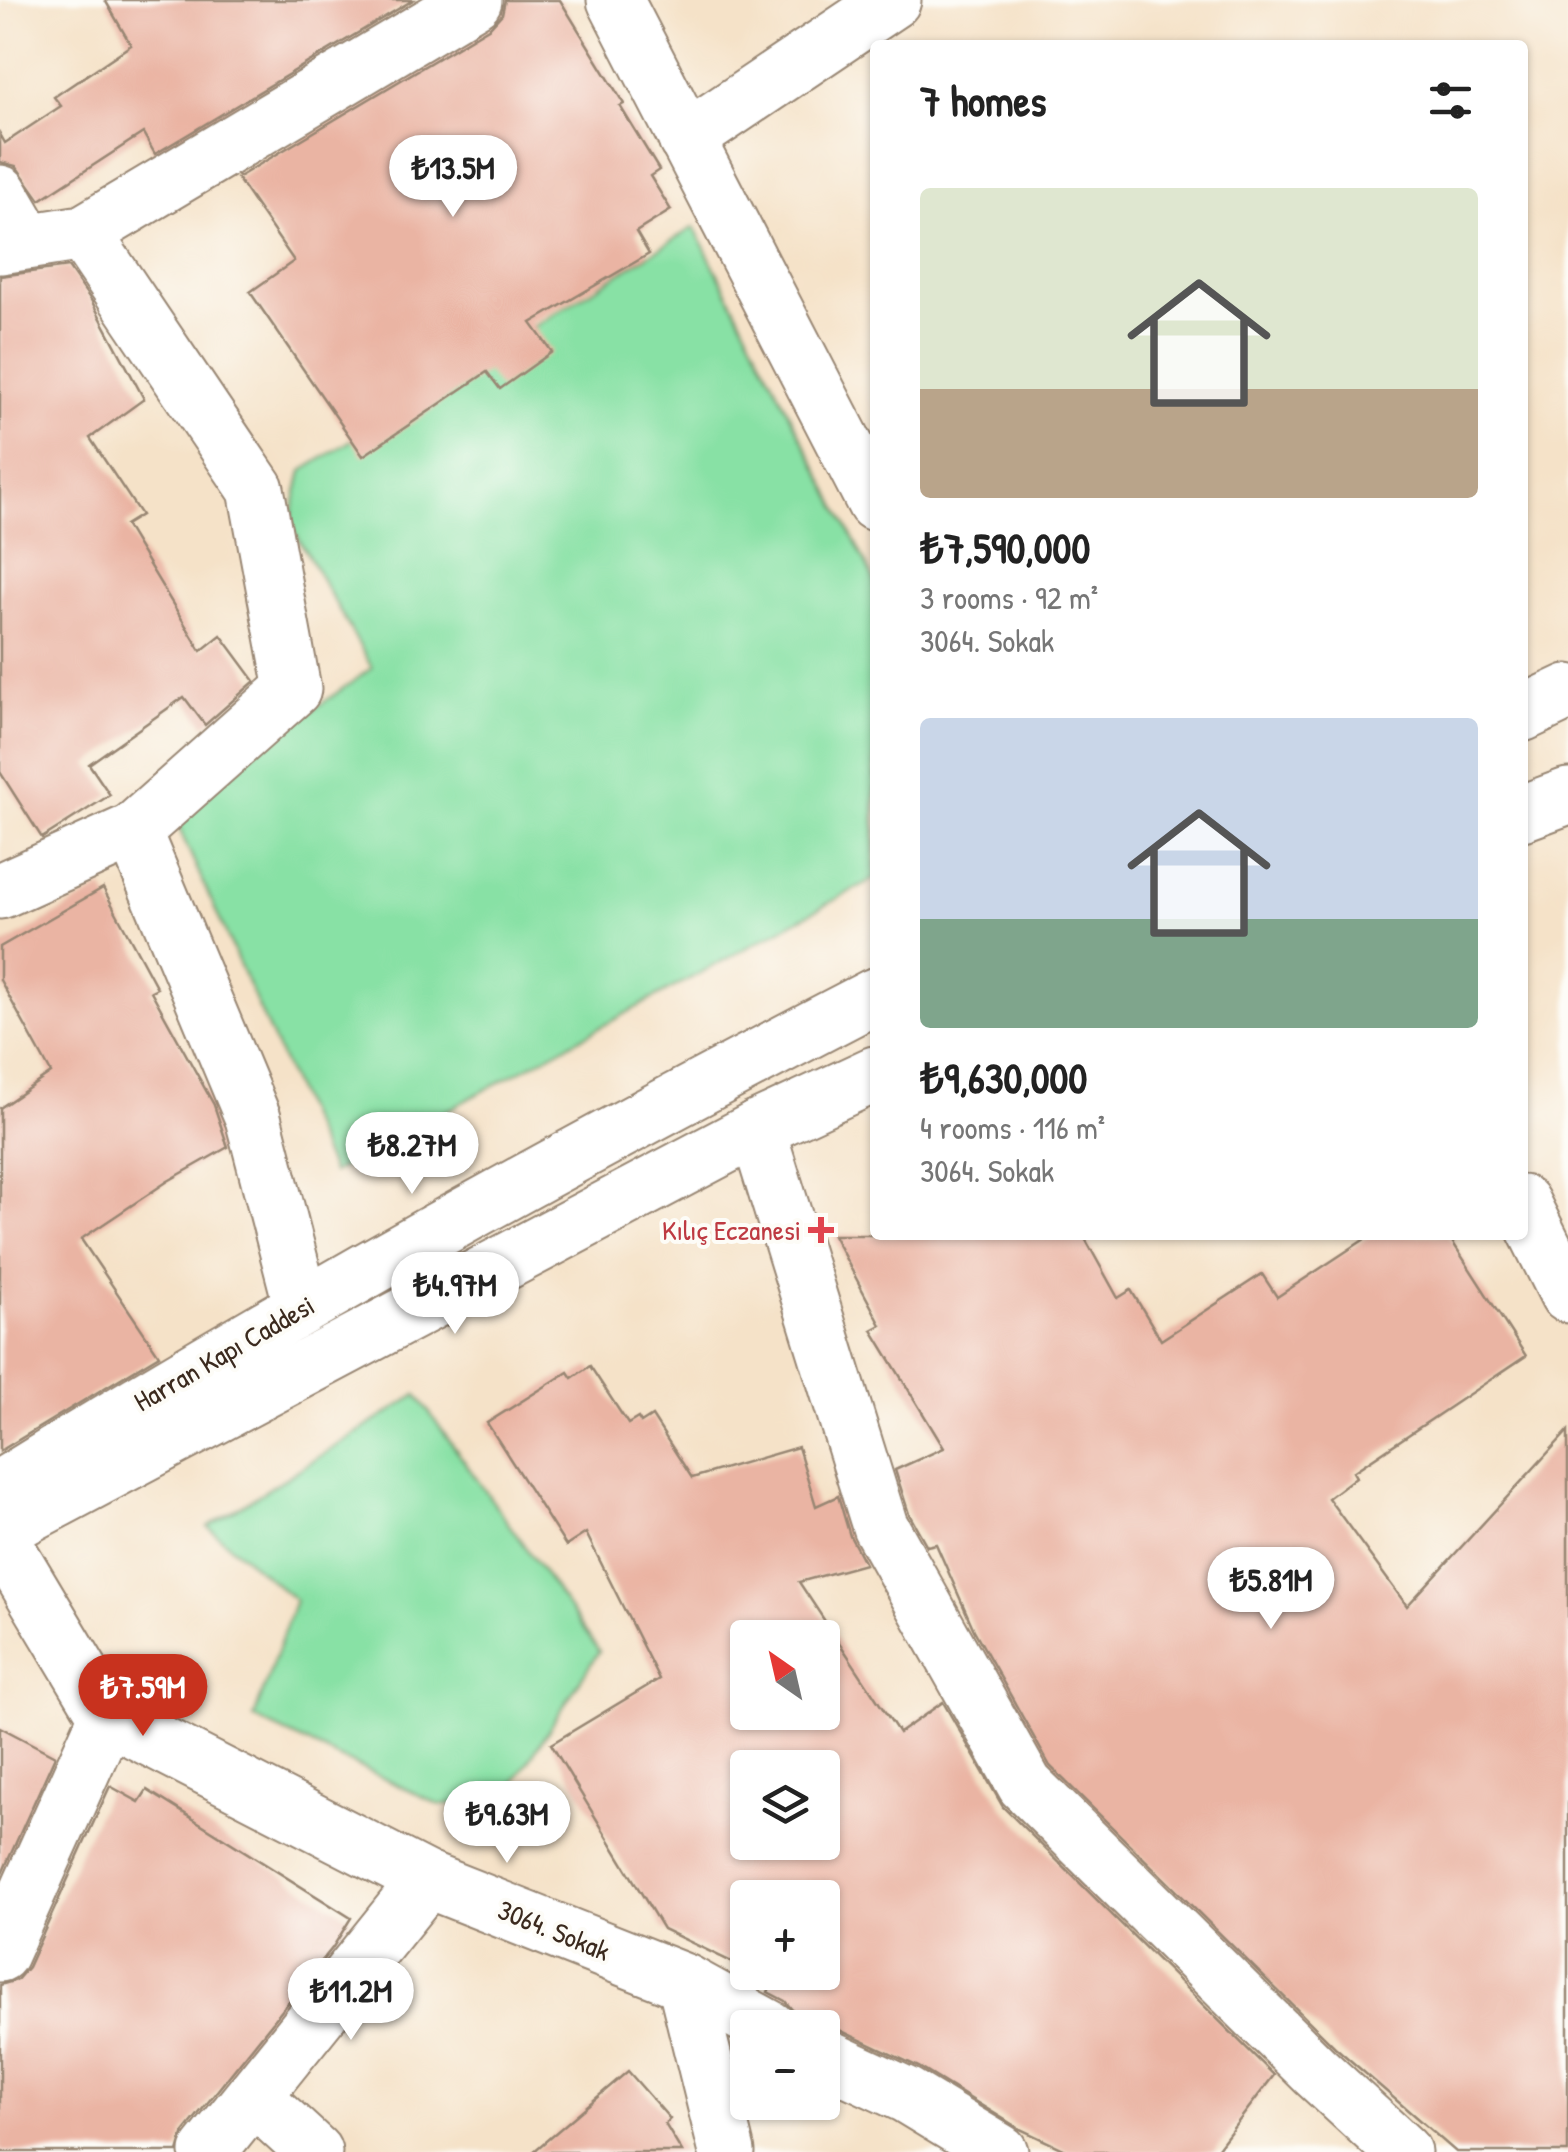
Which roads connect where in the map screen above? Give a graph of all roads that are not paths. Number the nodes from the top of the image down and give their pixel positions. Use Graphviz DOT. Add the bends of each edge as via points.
graph roads {
  1 [pos="474,0"];
  2 [pos="615,0"];
  3 [pos="893,0"];
  4 [pos="686,139"];
  5 [pos="0,193"];
  6 [pos="84,233"];
  7 [pos="14,244"];
  8 [pos="870,493"];
  9 [pos="1568,692"];
  10 [pos="1528,711"];
  11 [pos="1568,796"];
  12 [pos="1528,811"];
  13 [pos="133,831"];
  14 [pos="0,891"];
  15 [pos="870,999"];
  16 [pos="870,1076"];
  17 [pos="757,1130"];
  18 [pos="1528,1215"];
  19 [pos="1568,1295"];
  20 [pos="302,1307"];
  21 [pos="0,1488"];
  22 [pos="0,1533"];
  23 [pos="107,1716"];
  24 [pos="426,1880"];
  25 [pos="0,1954"];
  26 [pos="685,1982"];
  27 [pos="736,2010"];
  28 [pos="840,2064"];
  29 [pos="254,2097"];
  30 [pos="208,2152"];
  31 [pos="314,2152"];
  32 [pos="726,2152"];
  33 [pos="1000,2152"];
  34 [pos="1402,2152"];
  1 -- 6 [label="street"];
  2 -- 4 [label="street"];
  3 -- 4 [label="street"];
  4 -- 8 [label="street"];
  5 -- 7 [label="street"];
  6 -- 7 [label="street"];
  6 -- 13 [label="street" via="256,490 294,690"];
  9 -- 10 [label="street"];
  11 -- 12 [label="street"];
  13 -- 14 [label="street"];
  13 -- 20 [label="street" via="253,1118"];
  15 -- 20 [label="street, Harran Kapı Caddesi"];
  16 -- 17 [label="street, Harran Kapı Caddesi"];
  17 -- 22 [label="street, Harran Kapı Caddesi"];
  17 -- 34 [label="street" via="880,1526 1025,1785"];
  18 -- 19 [label="street"];
  20 -- 21 [label="street, Harran Kapı Caddesi"];
  22 -- 23 [label="street"];
  23 -- 24 [label="street, 3064. Sokak"];
  23 -- 25 [label="street"];
  24 -- 26 [label="street, 3064. Sokak"];
  24 -- 29 [label="street"];
  26 -- 27 [label="street, 3064. Sokak"];
  26 -- 32 [label="street"];
  28 -- 33 [label="street"];
  29 -- 30 [label="street"];
  29 -- 31 [label="street"];
}
